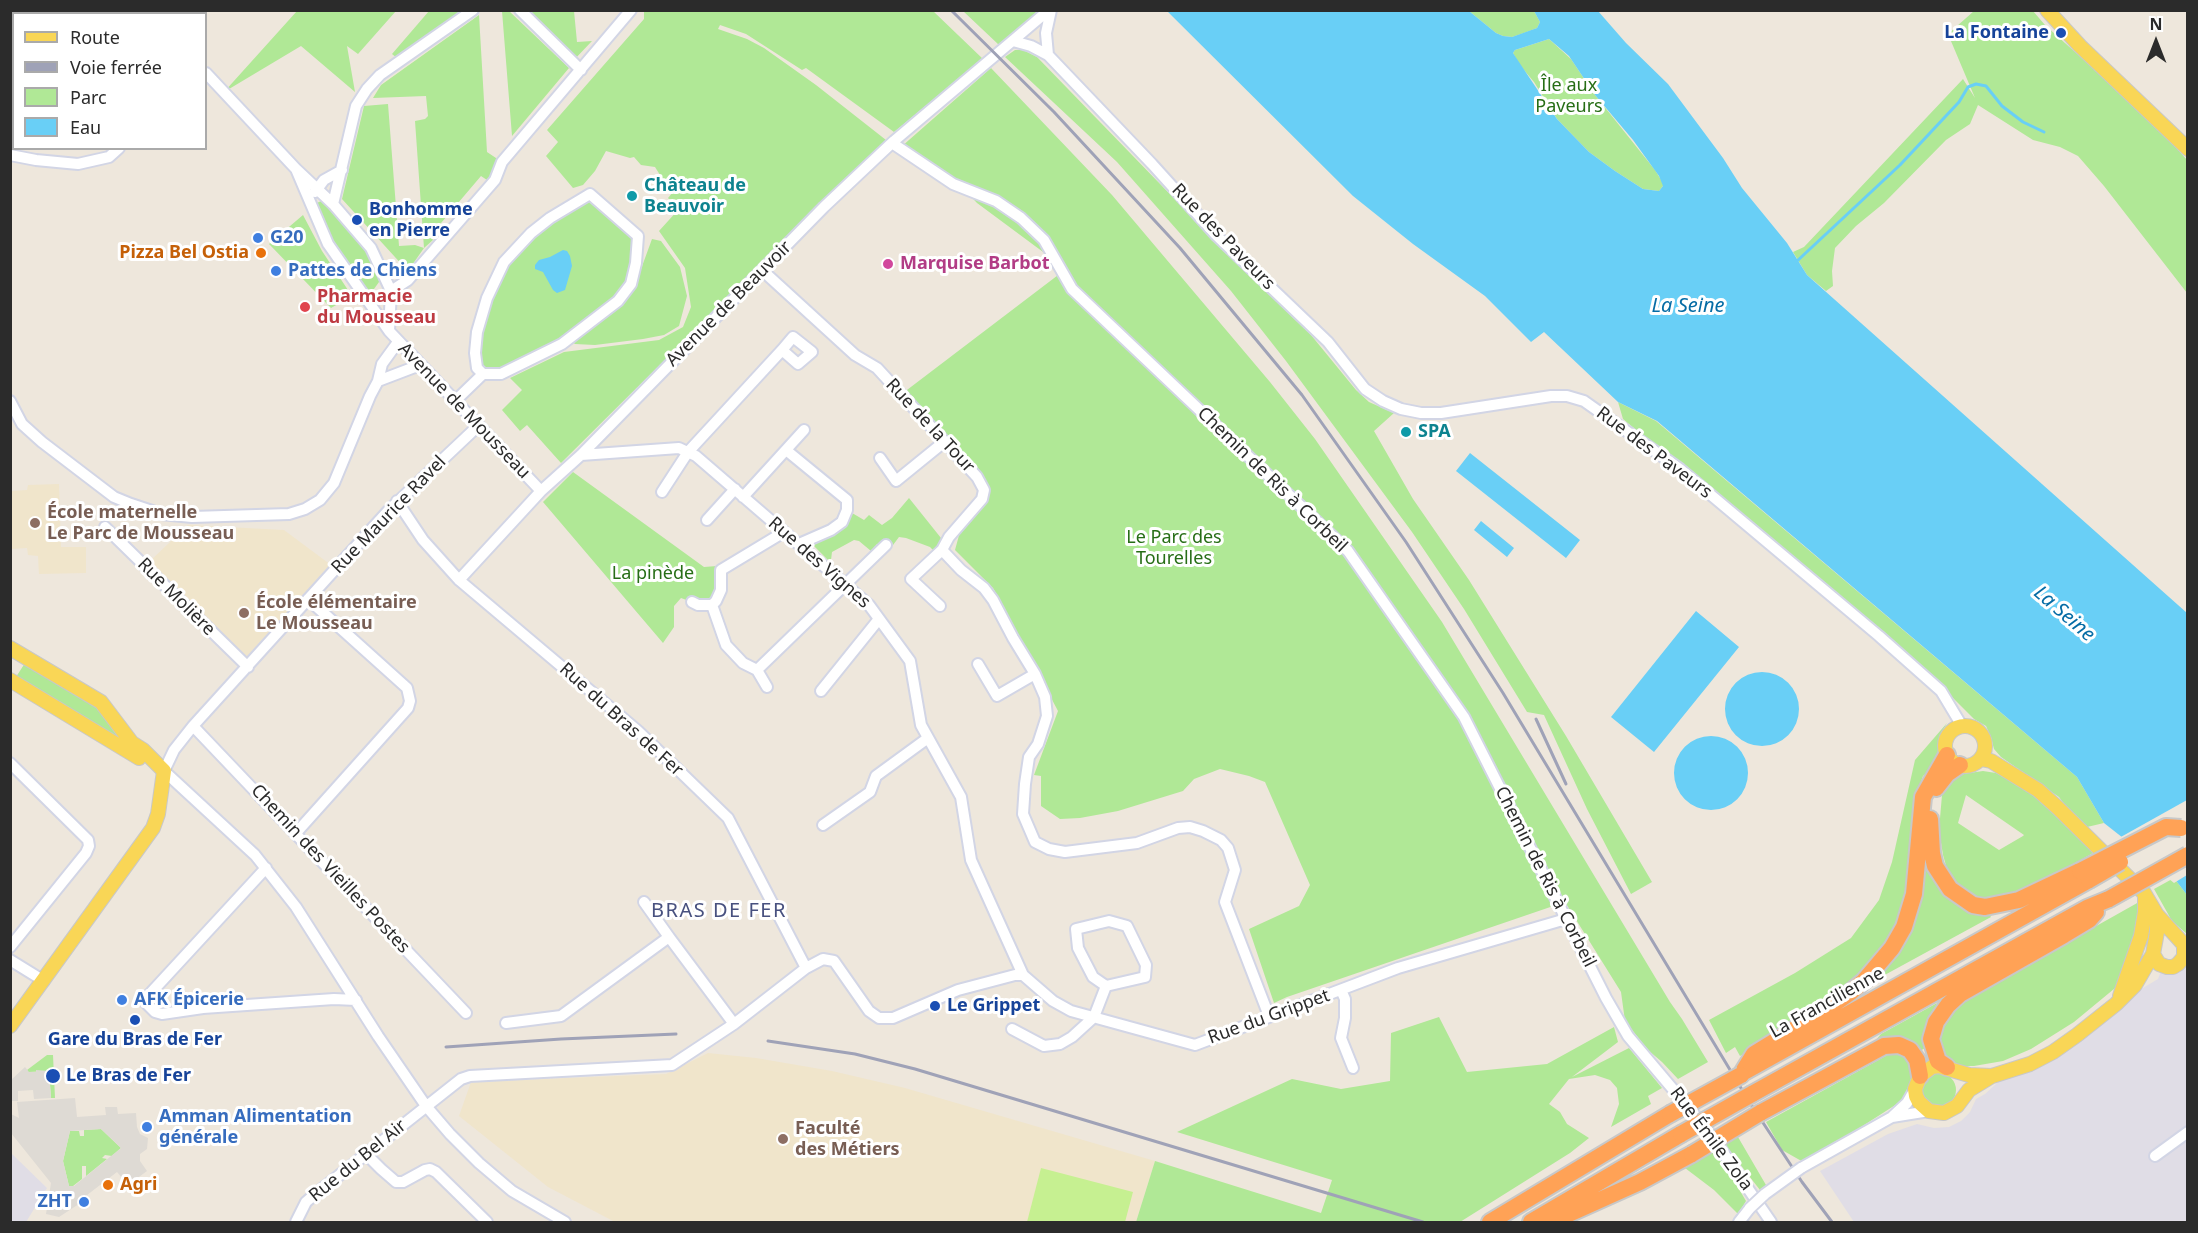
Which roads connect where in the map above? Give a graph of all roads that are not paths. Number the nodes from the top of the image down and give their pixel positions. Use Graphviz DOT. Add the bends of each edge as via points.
graph roads {
  1 [pos="473,10"];
  2 [pos="520,10"];
  3 [pos="631,10"];
  4 [pos="1050,10"];
  5 [pos="2047,10"];
  6 [pos="1013,41"];
  7 [pos="1048,56"];
  8 [pos="581,70"];
  9 [pos="207,74"];
  10 [pos="892,143"];
  11 [pos="2187,149"];
  12 [pos="117,150"];
  13 [pos="10,155"];
  14 [pos="296,169"];
  15 [pos="342,170"];
  16 [pos="317,188"];
  17 [pos="310,203"];
  18 [pos="333,204"];
  19 [pos="763,271"];
  20 [pos="390,291"];
  21 [pos="389,331"];
  22 [pos="398,342"];
  23 [pos="782,350"];
  24 [pos="420,365"];
  25 [pos="483,374"];
  26 [pos="378,381"];
  27 [pos="10,401"];
  28 [pos="455,401"];
  29 [pos="478,426"];
  30 [pos="804,430"];
  31 [pos="944,442"];
  32 [pos="786,450"];
  33 [pos="688,452"];
  34 [pos="581,455"];
  35 [pos="880,458"];
  36 [pos="541,491"];
  37 [pos="662,492"];
  38 [pos="739,493"];
  39 [pos="397,501"];
  40 [pos="707,520"];
  41 [pos="105,527"];
  42 [pos="784,532"];
  43 [pos="799,544"];
  44 [pos="886,545"];
  45 [pos="942,550"];
  46 [pos="459,580"];
  47 [pos="846,585"];
  48 [pos="308,599"];
  49 [pos="692,602"];
  50 [pos="712,605"];
  51 [pos="940,606"];
  52 [pos="879,619"];
  53 [pos="10,648"];
  54 [pos="978,664"];
  55 [pos="248,667"];
  56 [pos="757,670"];
  57 [pos="1035,674"];
  58 [pos="10,680"];
  59 [pos="767,687"];
  60 [pos="821,691"];
  61 [pos="193,726"];
  62 [pos="1962,726"];
  63 [pos="928,738"];
  64 [pos="1981,759"];
  65 [pos="1953,760"];
  66 [pos="10,763"];
  67 [pos="164,771"];
  68 [pos="823,825"];
  69 [pos="2184,826"];
  70 [pos="296,833"];
  71 [pos="2187,855"];
  72 [pos="266,868"];
  73 [pos="2085,875"];
  74 [pos="2144,893"];
  75 [pos="2109,899"];
  76 [pos="644,902"];
  77 [pos="2157,915"];
  78 [pos="1566,920"];
  79 [pos="2174,936"];
  80 [pos="669,937"];
  81 [pos="10,946"];
  82 [pos="2154,947"];
  83 [pos="2186,948"];
  84 [pos="10,960"];
  85 [pos="2183,965"];
  86 [pos="2163,966"];
  87 [pos="806,968"];
  88 [pos="1023,975"];
  89 [pos="44,981"];
  90 [pos="2135,985"];
  91 [pos="1106,986"];
  92 [pos="1341,990"];
  93 [pos="356,1000"];
  94 [pos="2116,1004"];
  95 [pos="466,1013"];
  96 [pos="1094,1017"];
  97 [pos="1269,1017"];
  98 [pos="506,1023"];
  99 [pos="734,1024"];
  100 [pos="10,1026"];
  101 [pos="1012,1029"];
  102 [pos="1648,1058"];
  103 [pos="1353,1068"];
  104 [pos="1950,1069"];
  105 [pos="1741,1074"];
  106 [pos="1992,1076"];
  107 [pos="1918,1082"];
  108 [pos="1961,1099"];
  109 [pos="426,1106"];
  110 [pos="1929,1111"];
  111 [pos="1892,1117"];
  112 [pos="2187,1132"];
  113 [pos="366,1154"];
  114 [pos="2155,1156"];
  115 [pos="296,1222"];
  116 [pos="487,1222"];
  117 [pos="566,1222"];
  118 [pos="1490,1222"];
  119 [pos="1531,1222"];
  120 [pos="1551,1222"];
  121 [pos="1739,1222"];
  122 [pos="1772,1222"];
  1 -- 15 [label="street" via="367,89 356,106"];
  2 -- 8 [label="street"];
  3 -- 8 [label="street"];
  4 -- 6 [label="street, Avenue de Beauvoir"];
  4 -- 7 [label="street"];
  5 -- 11 [label="main road"];
  6 -- 7 [label="street"];
  6 -- 10 [label="street, Avenue de Beauvoir"];
  7 -- 62 [label="street, Rue des Paveurs" via="1217,236 1328,342 1365,389 1401,410 1421,412 1441,413 1551,396 1584,401 1680,469 1879,636 1941,691"];
  8 -- 20 [label="street" via="502,162 495,180 408,280"];
  9 -- 14 [label="street, Avenue de Mousseau"];
  10 -- 19 [label="street, Avenue de Beauvoir"];
  10 -- 78 [label="street, Chemin de Ris à Corbeil" via="953,184 996,201 1022,218 1044,240 1072,290 1348,551 1464,717"];
  12 -- 13 [label="street" via="109,157 78,164"];
  14 -- 16 [label="street, Avenue de Mousseau"];
  14 -- 17 [label="street, Avenue de Mousseau"];
  15 -- 16 [label="street"];
  15 -- 18 [label="street"];
  16 -- 17 [label="street"];
  16 -- 18 [label="street, Avenue de Mousseau"];
  17 -- 21 [label="street, Avenue de Mousseau" via="328,244"];
  18 -- 20 [label="street, Avenue de Mousseau" via="371,248"];
  19 -- 31 [label="street, Rue de la Tour" via="855,355 877,368"];
  19 -- 34 [label="street, Avenue de Beauvoir"];
  20 -- 21 [label="street, Avenue de Mousseau"];
  21 -- 22 [label="street, Avenue de Mousseau"];
  22 -- 24 [label="street, Avenue de Mousseau"];
  22 -- 26 [label="street" via="382,364"];
  23 -- 33 [label="street"];
  24 -- 26 [label="street"];
  24 -- 28 [label="street, Avenue de Mousseau"];
  25 -- 25 [label="street" via="477,368 477,332 504,262 531,233 590,194 638,236 631,284 618,301 562,344 501,374"];
  25 -- 28 [label="street"];
  26 -- 27 [label="street" via="334,483 320,500 289,514 192,517 161,514 130,504 114,497 42,442 22,424"];
  28 -- 29 [label="street, Avenue de Mousseau"];
  29 -- 36 [label="street, Avenue de Mousseau"];
  29 -- 39 [label="street, Rue Maurice Ravel"];
  30 -- 32 [label="street"];
  31 -- 35 [label="street" via="896,481"];
  31 -- 45 [label="street, Rue de la Tour" via="984,490 982,499"];
  32 -- 38 [label="street"];
  32 -- 43 [label="street" via="847,500 842,522"];
  33 -- 34 [label="street" via="680,448"];
  33 -- 37 [label="street"];
  33 -- 38 [label="street, Rue des Vignes"];
  34 -- 36 [label="street, Avenue de Beauvoir"];
  36 -- 46 [label="street, Avenue de Beauvoir"];
  38 -- 40 [label="street"];
  38 -- 42 [label="street, Rue des Vignes"];
  39 -- 46 [label="street, Rue du Bras de Fer" via="423,540"];
  39 -- 48 [label="street, Rue Maurice Ravel"];
  41 -- 55 [label="street, Rue Molière"];
  42 -- 43 [label="street, Rue des Vignes"];
  42 -- 50 [label="street" via="721,570 721,590"];
  43 -- 47 [label="street, Rue des Vignes"];
  44 -- 47 [label="street"];
  45 -- 51 [label="street" via="911,579"];
  45 -- 57 [label="street" via="984,588"];
  46 -- 87 [label="street, Rue du Bras de Fer" via="638,731 728,818"];
  47 -- 52 [label="street, Rue des Vignes" via="869,604"];
  47 -- 56 [label="street"];
  48 -- 55 [label="street, Rue Maurice Ravel"];
  48 -- 70 [label="street" via="407,688 410,701 408,708"];
  49 -- 50 [label="street"];
  50 -- 56 [label="street" via="726,645 743,663"];
  52 -- 60 [label="street"];
  52 -- 63 [label="street, Rue des Vignes" via="910,662 921,725"];
  53 -- 67 [label="main road" via="101,702 132,743"];
  54 -- 57 [label="street" via="997,696"];
  55 -- 61 [label="street, Rue Maurice Ravel"];
  56 -- 59 [label="street"];
  57 -- 97 [label="street" via="1045,697 1047,716 1029,758 1023,814 1035,842 1065,852 1137,843 1190,827 1221,840 1235,870 1225,902"];
  58 -- 67 [label="main road"];
  61 -- 67 [label="street, Rue Maurice Ravel"];
  61 -- 70 [label="street, Chemin des Vieilles Postes"];
  62 -- 64 [label="main road" via="1970,726 1983,736"];
  62 -- 65 [label="main road" via="1949,733 1944,748"];
  63 -- 68 [label="street" via="876,776 870,792"];
  63 -- 88 [label="street, Rue des Vignes" via="961,797 971,860"];
  64 -- 65 [label="main road" via="1974,764"];
  64 -- 74 [label="main road" via="1991,761 2038,790"];
  65 -- 73 [label="highway" via="1930,811 1935,866 1950,890 1973,905 1985,907 2019,900"];
  65 -- 105 [label="highway" via="1923,797 1914,894 1904,927 1892,948 1857,987 1754,1054"];
  66 -- 81 [label="street" via="88,840 89,846"];
  67 -- 72 [label="street"];
  67 -- 89 [label="main road" via="153,828"];
  69 -- 73 [label="highway, bridge" via="2166,827"];
  70 -- 95 [label="street, Chemin des Vieilles Postes"];
  71 -- 75 [label="highway, bridge"];
  72 -- 93 [label="street"];
  72 -- 93 [label="street" via="145,1002 162,1014 203,1008"];
  73 -- 105 [label="highway, La Francilienne"];
  74 -- 77 [label="main road"];
  74 -- 94 [label="main road" via="2141,936"];
  75 -- 104 [label="highway" via="2089,920 1960,994 1948,1005 1936,1022 1931,1039 1938,1061"];
  75 -- 119 [label="highway, bridge" via="1752,1094"];
  76 -- 80 [label="street"];
  77 -- 79 [label="main road"];
  77 -- 82 [label="main road"];
  78 -- 92 [label="street, Rue du Grippet" via="1398,968"];
  78 -- 102 [label="street, Chemin de Ris à Corbeil" via="1628,1036"];
  79 -- 82 [label="main road" via="2163,936"];
  79 -- 83 [label="main road"];
  80 -- 98 [label="street" via="561,1016"];
  80 -- 99 [label="street"];
  82 -- 86 [label="main road" via="2155,960"];
  82 -- 90 [label="main road"];
  83 -- 85 [label="main road"];
  84 -- 89 [label="street"];
  85 -- 86 [label="main road"];
  86 -- 90 [label="main road"];
  87 -- 88 [label="street" via="822,959 834,962 869,1011 879,1018 893,1018 958,990"];
  87 -- 99 [label="street, Rue du Bel Air"];
  88 -- 96 [label="street, Rue du Grippet" via="1053,1001"];
  89 -- 100 [label="main road"];
  90 -- 94 [label="main road"];
  91 -- 91 [label="street" via="1145,976 1146,965 1127,926 1109,921 1076,929 1078,948 1094,977"];
  91 -- 96 [label="street"];
  92 -- 97 [label="street, Rue du Grippet"];
  92 -- 103 [label="street, Rue du Grippet" via="1346,1018 1341,1038"];
  93 -- 109 [label="street"];
  94 -- 106 [label="main road" via="2053,1052 2030,1065"];
  96 -- 97 [label="street, Rue du Grippet" via="1195,1045"];
  96 -- 101 [label="street" via="1060,1044 1044,1046"];
  99 -- 109 [label="street, Rue du Bel Air" via="672,1065 470,1076"];
  102 -- 122 [label="street, Rue Émile Zola" via="1709,1132"];
  104 -- 106 [label="main road"];
  104 -- 107 [label="main road" via="1932,1067"];
  104 -- 108 [label="main road" via="1961,1081"];
  105 -- 118 [label="highway, La Francilienne, bridge"];
  106 -- 108 [label="main road"];
  107 -- 110 [label="main road" via="1919,1102"];
  107 -- 111 [label="street" via="1907,1103"];
  107 -- 120 [label="highway, bridge" via="1917,1060 1910,1050 1899,1045 1884,1046 1640,1182"];
  108 -- 110 [label="main road" via="1944,1113"];
  109 -- 113 [label="street, Rue du Bel Air"];
  109 -- 117 [label="street" via="478,1163"];
  110 -- 111 [label="street"];
  111 -- 121 [label="street, bridge" via="1801,1168 1766,1194"];
  112 -- 114 [label="street"];
  113 -- 115 [label="street, Rue du Bel Air" via="306,1202"];
  113 -- 116 [label="street" via="396,1182 424,1170 436,1172"];
}
